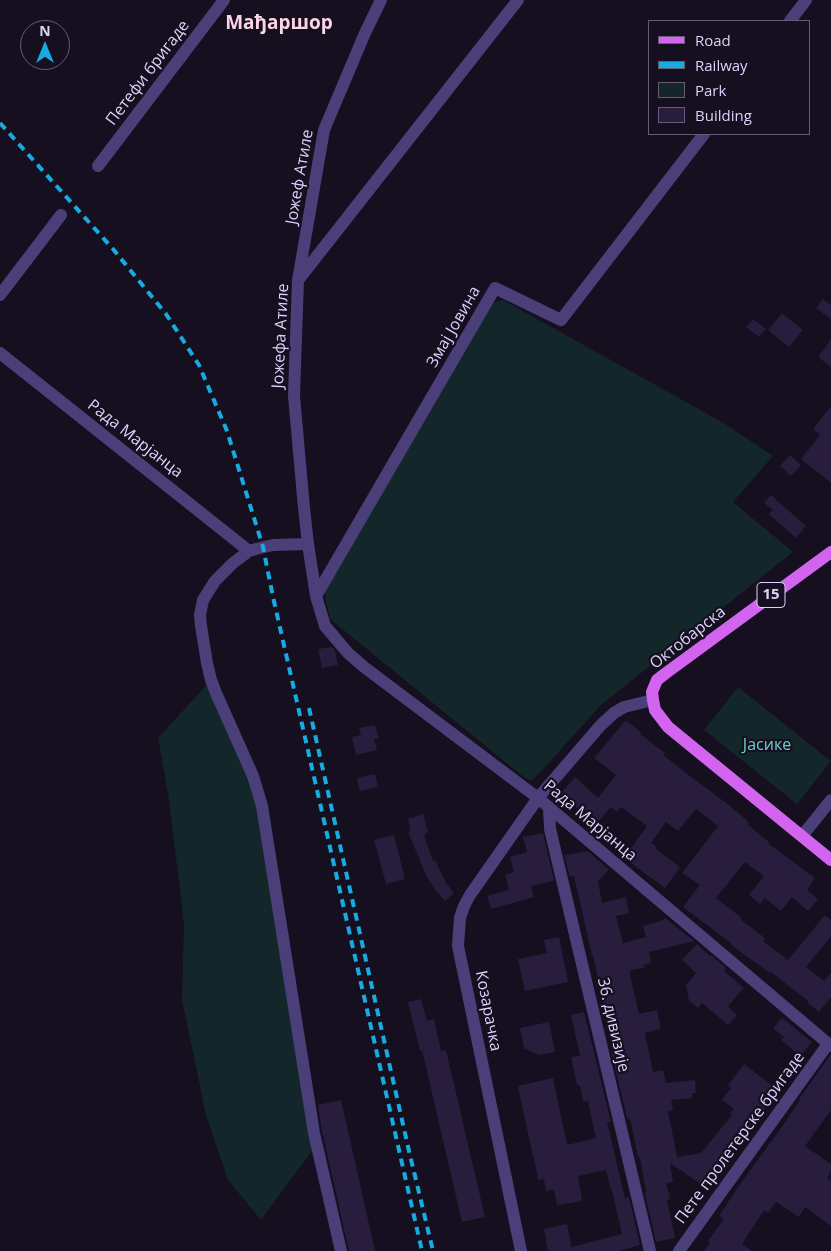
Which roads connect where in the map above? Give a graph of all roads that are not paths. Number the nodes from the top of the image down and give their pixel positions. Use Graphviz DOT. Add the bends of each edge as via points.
graph roads {
  1 [pos="224,0"];
  2 [pos="381,0"];
  3 [pos="518,0"];
  4 [pos="806,0"];
  5 [pos="791,20"];
  6 [pos="703,135"];
  7 [pos="98,166"];
  8 [pos="61,215"];
  9 [pos="298,280"];
  10 [pos="0,295"];
  11 [pos="0,353"];
  12 [pos="308,544"];
  13 [pos="250,551"];
  14 [pos="831,552"];
  15 [pos="316,596"];
  16 [pos="325,626"];
  17 [pos="652,700"];
  18 [pos="538,798"];
  19 [pos="831,800"];
  20 [pos="549,807"];
  21 [pos="802,836"];
  22 [pos="831,860"];
  23 [pos="830,1045"];
  24 [pos="341,1251"];
  25 [pos="521,1251"];
  26 [pos="650,1251"];
  27 [pos="679,1251"];
  1 -- 7 [label="street, Петефи бригаде"];
  2 -- 9 [label="street, Јожеф Атиле" via="324,130"];
  3 -- 9 [label="street, Јожефа Атиле"];
  4 -- 5 [label="street"];
  6 -- 15 [label="street, Змај Јовина" via="561,320 496,288"];
  8 -- 10 [label="street"];
  9 -- 12 [label="street, Јожефа Атиле" via="294,396"];
  11 -- 13 [label="street, Рада Марјанца"];
  12 -- 13 [label="street" via="273,545"];
  12 -- 15 [label="street, Јожефа Атиле"];
  13 -- 24 [label="street" via="233,563 208,591 202,605 201,626 211,680 253,776 262,806 314,1133"];
  14 -- 17 [label="main road, Октобарска / 15" via="657,680"];
  15 -- 16 [label="street, Јожефа Атиле"];
  16 -- 18 [label="street, Рада Марјанца" via="364,667"];
  17 -- 18 [label="street" via="624,706 614,713"];
  17 -- 21 [label="main road" via="655,710 668,727"];
  18 -- 20 [label="street, Рада Марјанца"];
  18 -- 25 [label="street, Козарачка" via="470,895 458,931 458,946"];
  19 -- 21 [label="street"];
  20 -- 23 [label="street, Рада Марјанца"];
  20 -- 26 [label="street, 36. дивизије" via="550,829"];
  21 -- 22 [label="main road"];
  23 -- 27 [label="street, Пете пролетерске бригаде"];
}
